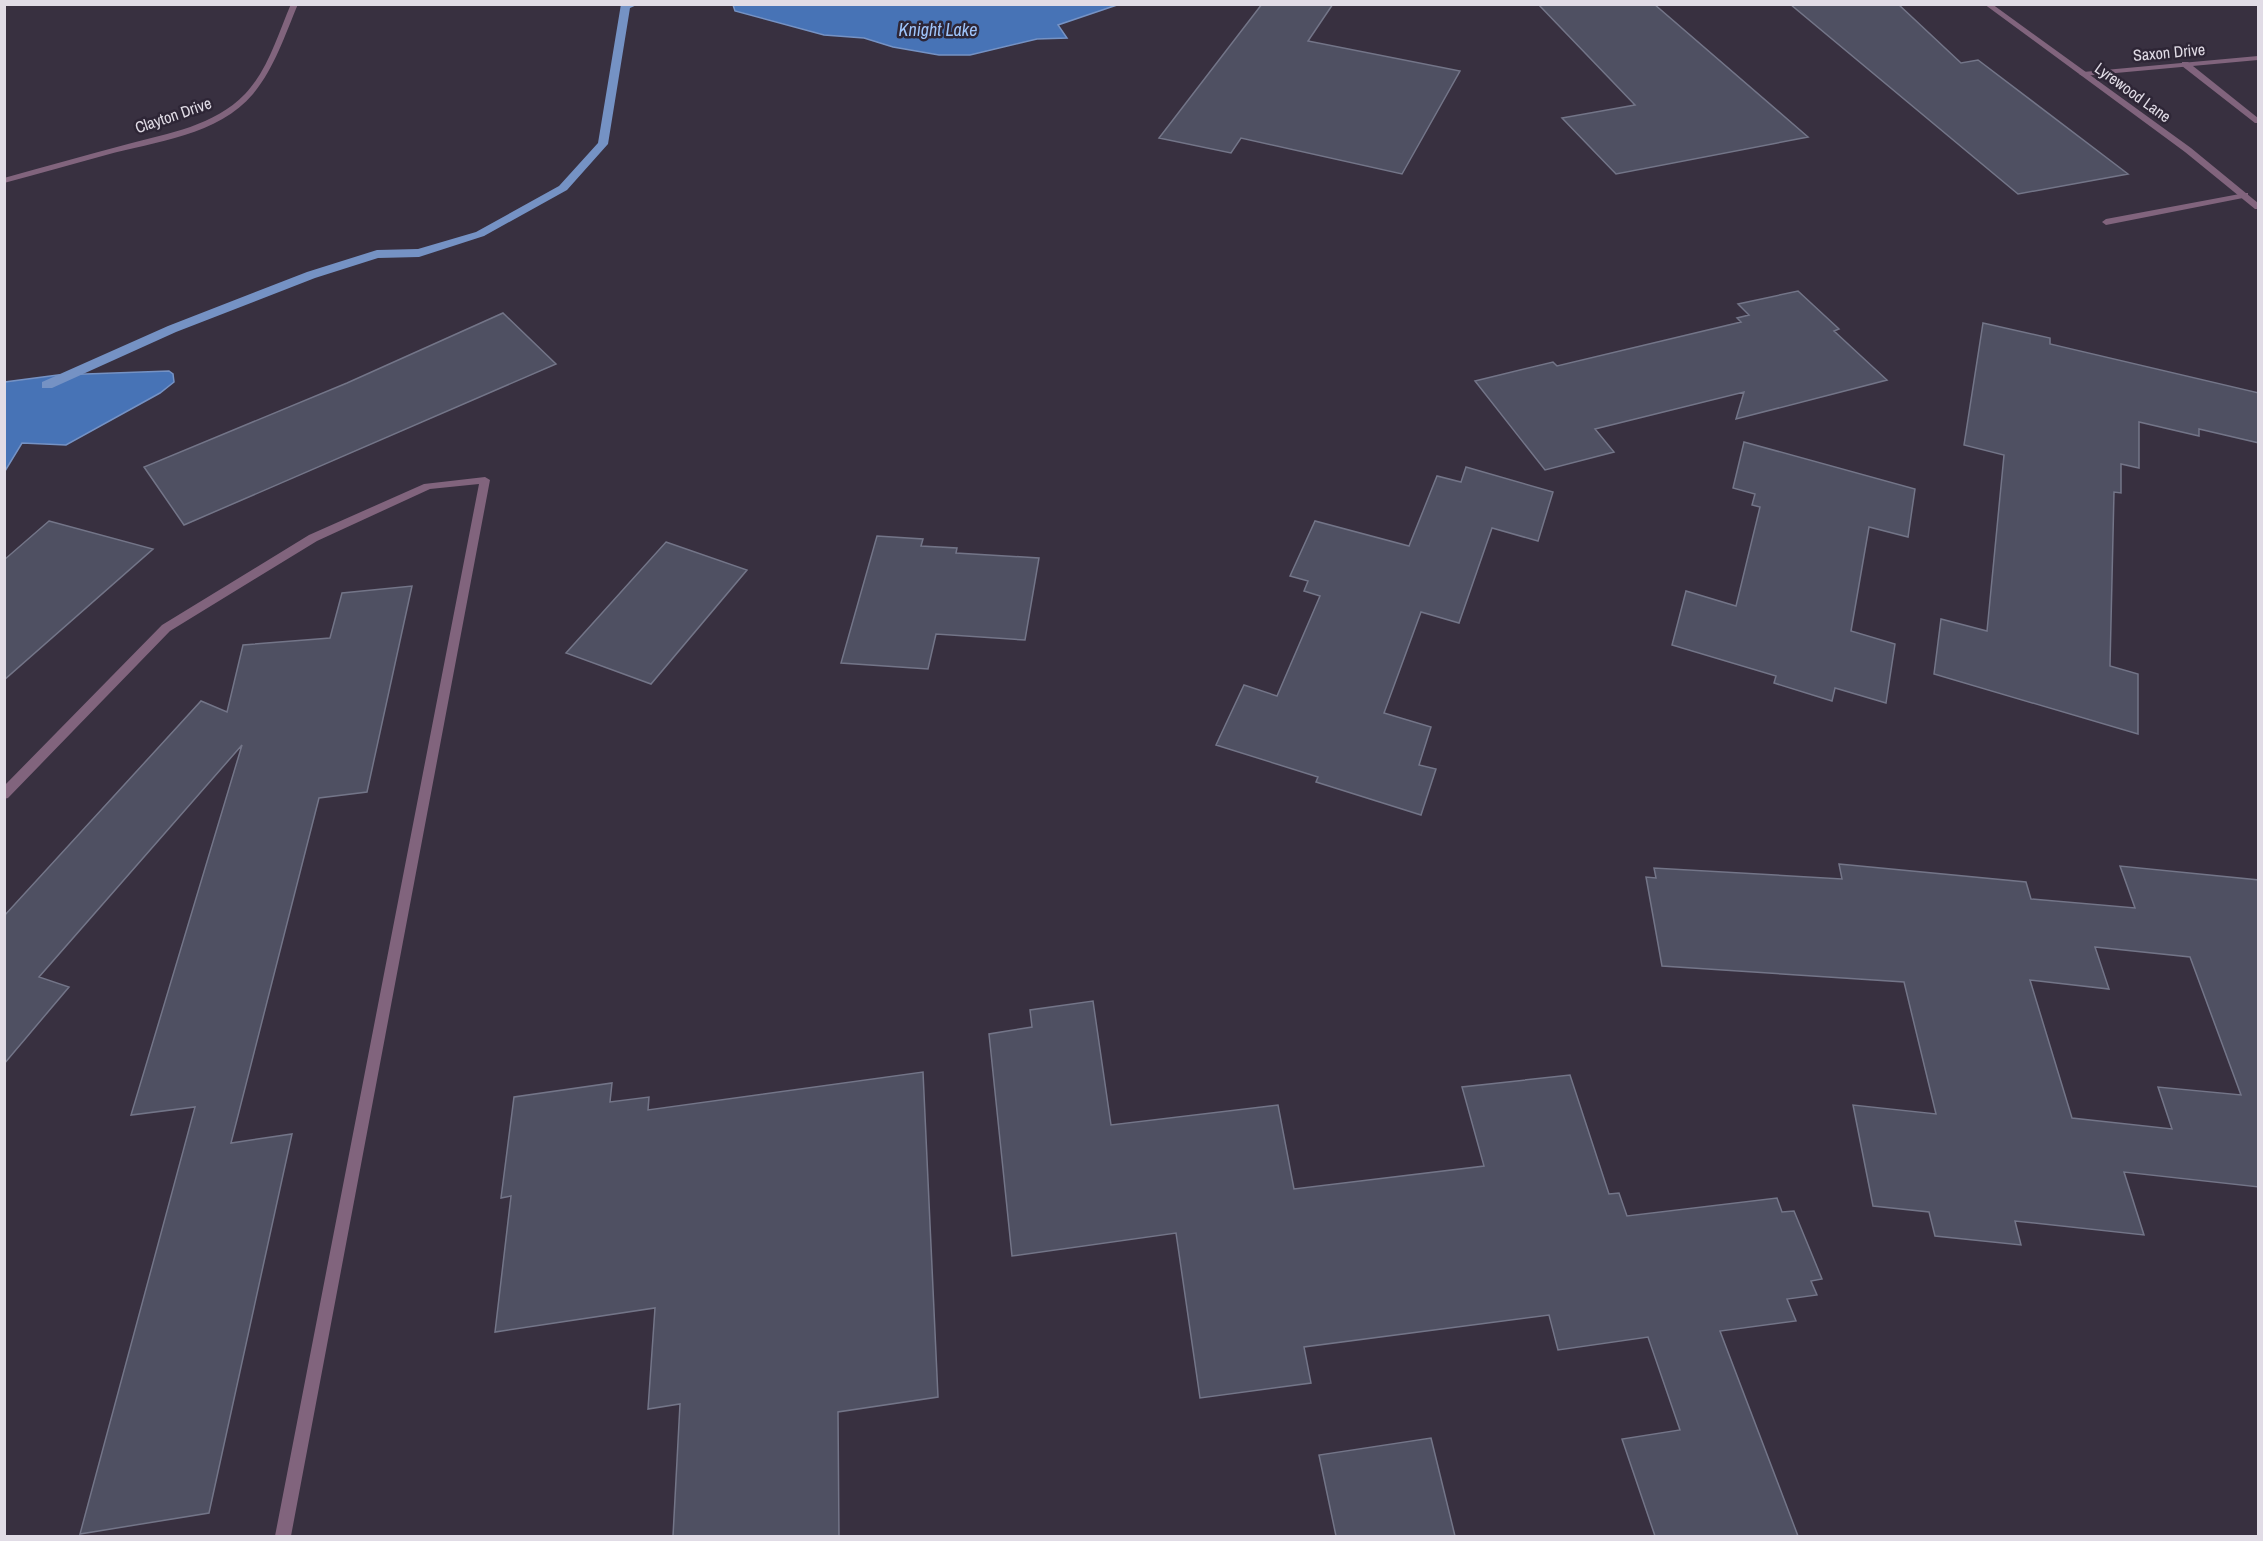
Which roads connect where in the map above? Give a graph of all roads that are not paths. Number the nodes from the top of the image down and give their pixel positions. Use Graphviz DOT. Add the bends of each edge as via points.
graph roads {
  1 [pos="295,4"];
  2 [pos="1987,4"];
  3 [pos="2259,58"];
  4 [pos="2185,64"];
  5 [pos="2083,74"];
  6 [pos="2259,121"];
  7 [pos="4,181"];
  8 [pos="2245,195"];
  9 [pos="2259,207"];
  10 [pos="2106,222"];
  11 [pos="4,794"];
  12 [pos="283,1536"];
  1 -- 7 [label="street, Clayton Drive" via="260,79 231,110 173,133"];
  2 -- 5 [label="street, Lyrewood Lane"];
  3 -- 4 [label="street, Saxon Drive"];
  4 -- 5 [label="street, Saxon Drive"];
  4 -- 6 [label="street"];
  5 -- 8 [label="street, Lyrewood Lane"];
  8 -- 9 [label="street, Lyrewood Lane"];
  8 -- 10 [label="street"];
  11 -- 12 [label="street" via="166,628 313,538 428,486 485,480"];
}
